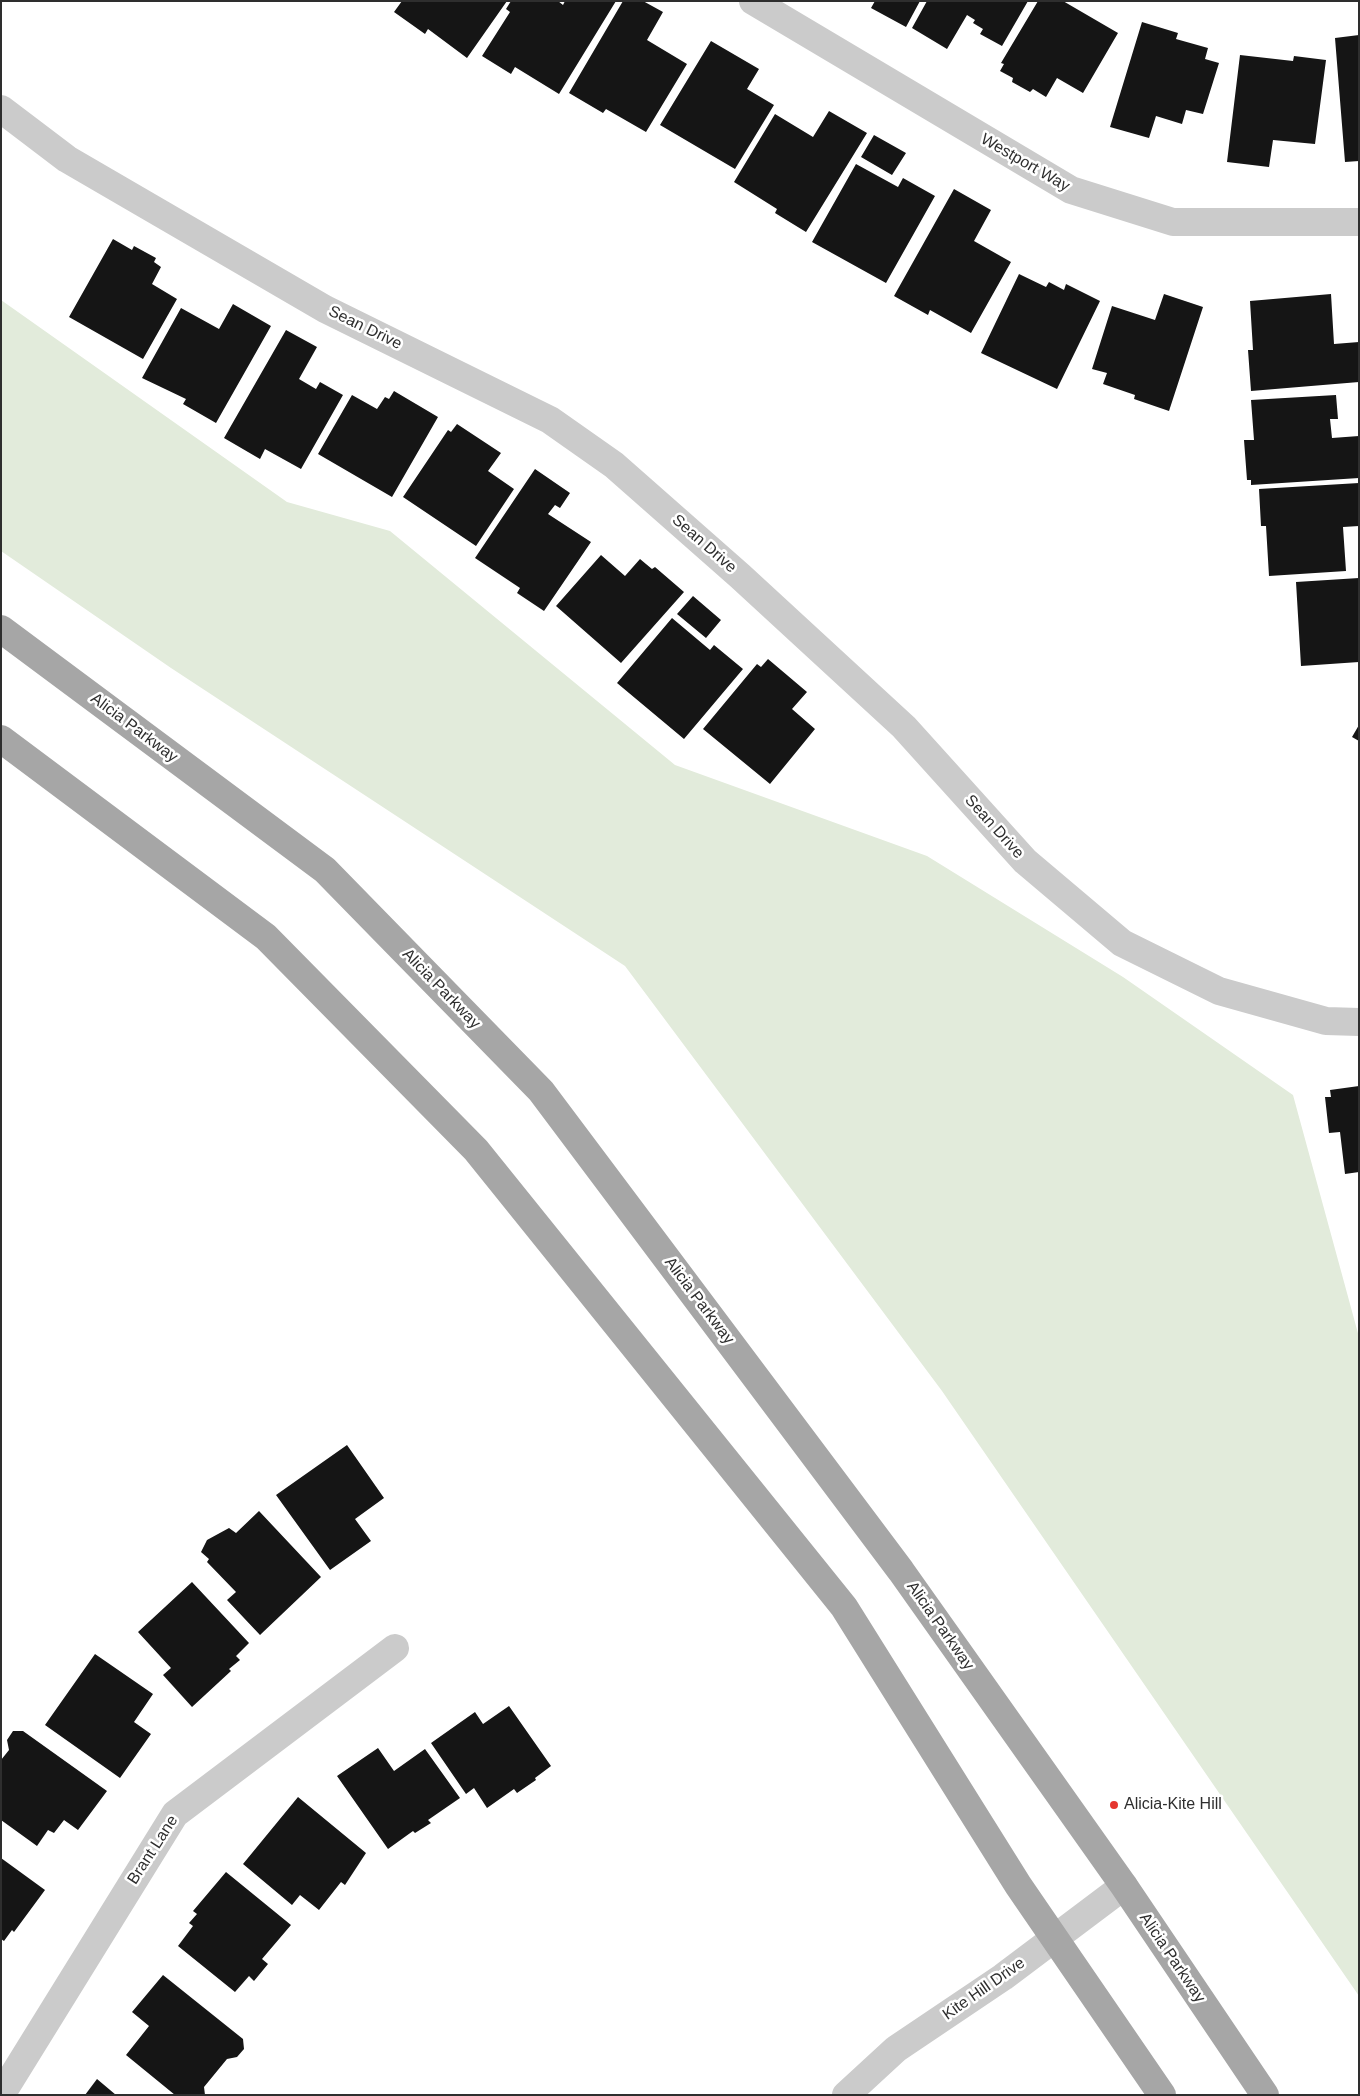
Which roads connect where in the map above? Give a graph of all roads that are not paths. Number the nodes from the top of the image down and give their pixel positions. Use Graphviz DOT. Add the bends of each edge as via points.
graph roads {
  1 [pos="753,1"];
  2 [pos="1,110"];
  3 [pos="1359,222"];
  4 [pos="1,629"];
  5 [pos="1,738"];
  6 [pos="1359,1022"];
  7 [pos="395,1648"];
  8 [pos="1124,1886"];
  9 [pos="1054,1938"];
  10 [pos="1,2095"];
  11 [pos="846,2095"];
  12 [pos="1162,2095"];
  13 [pos="1266,2095"];
  1 -- 3 [label="street, Westport Way" via="1071,190 1173,222"];
  2 -- 6 [label="street, Sean Drive" via="67,159 325,309 550,420 614,465 904,727 1025,861 1122,942 1219,991 1326,1021"];
  4 -- 8 [label="main road, Alicia Parkway" via="325,870 541,1091 902,1571"];
  5 -- 9 [label="main road" via="266,937 476,1150 844,1607"];
  7 -- 10 [label="street, Brant Lane" via="175,1814"];
  8 -- 9 [label="street, Kite Hill Drive"];
  8 -- 13 [label="main road, Alicia Parkway"];
  9 -- 11 [label="street, Kite Hill Drive" via="1003,1978 896,2049"];
  9 -- 12 [label="main road"];
}
